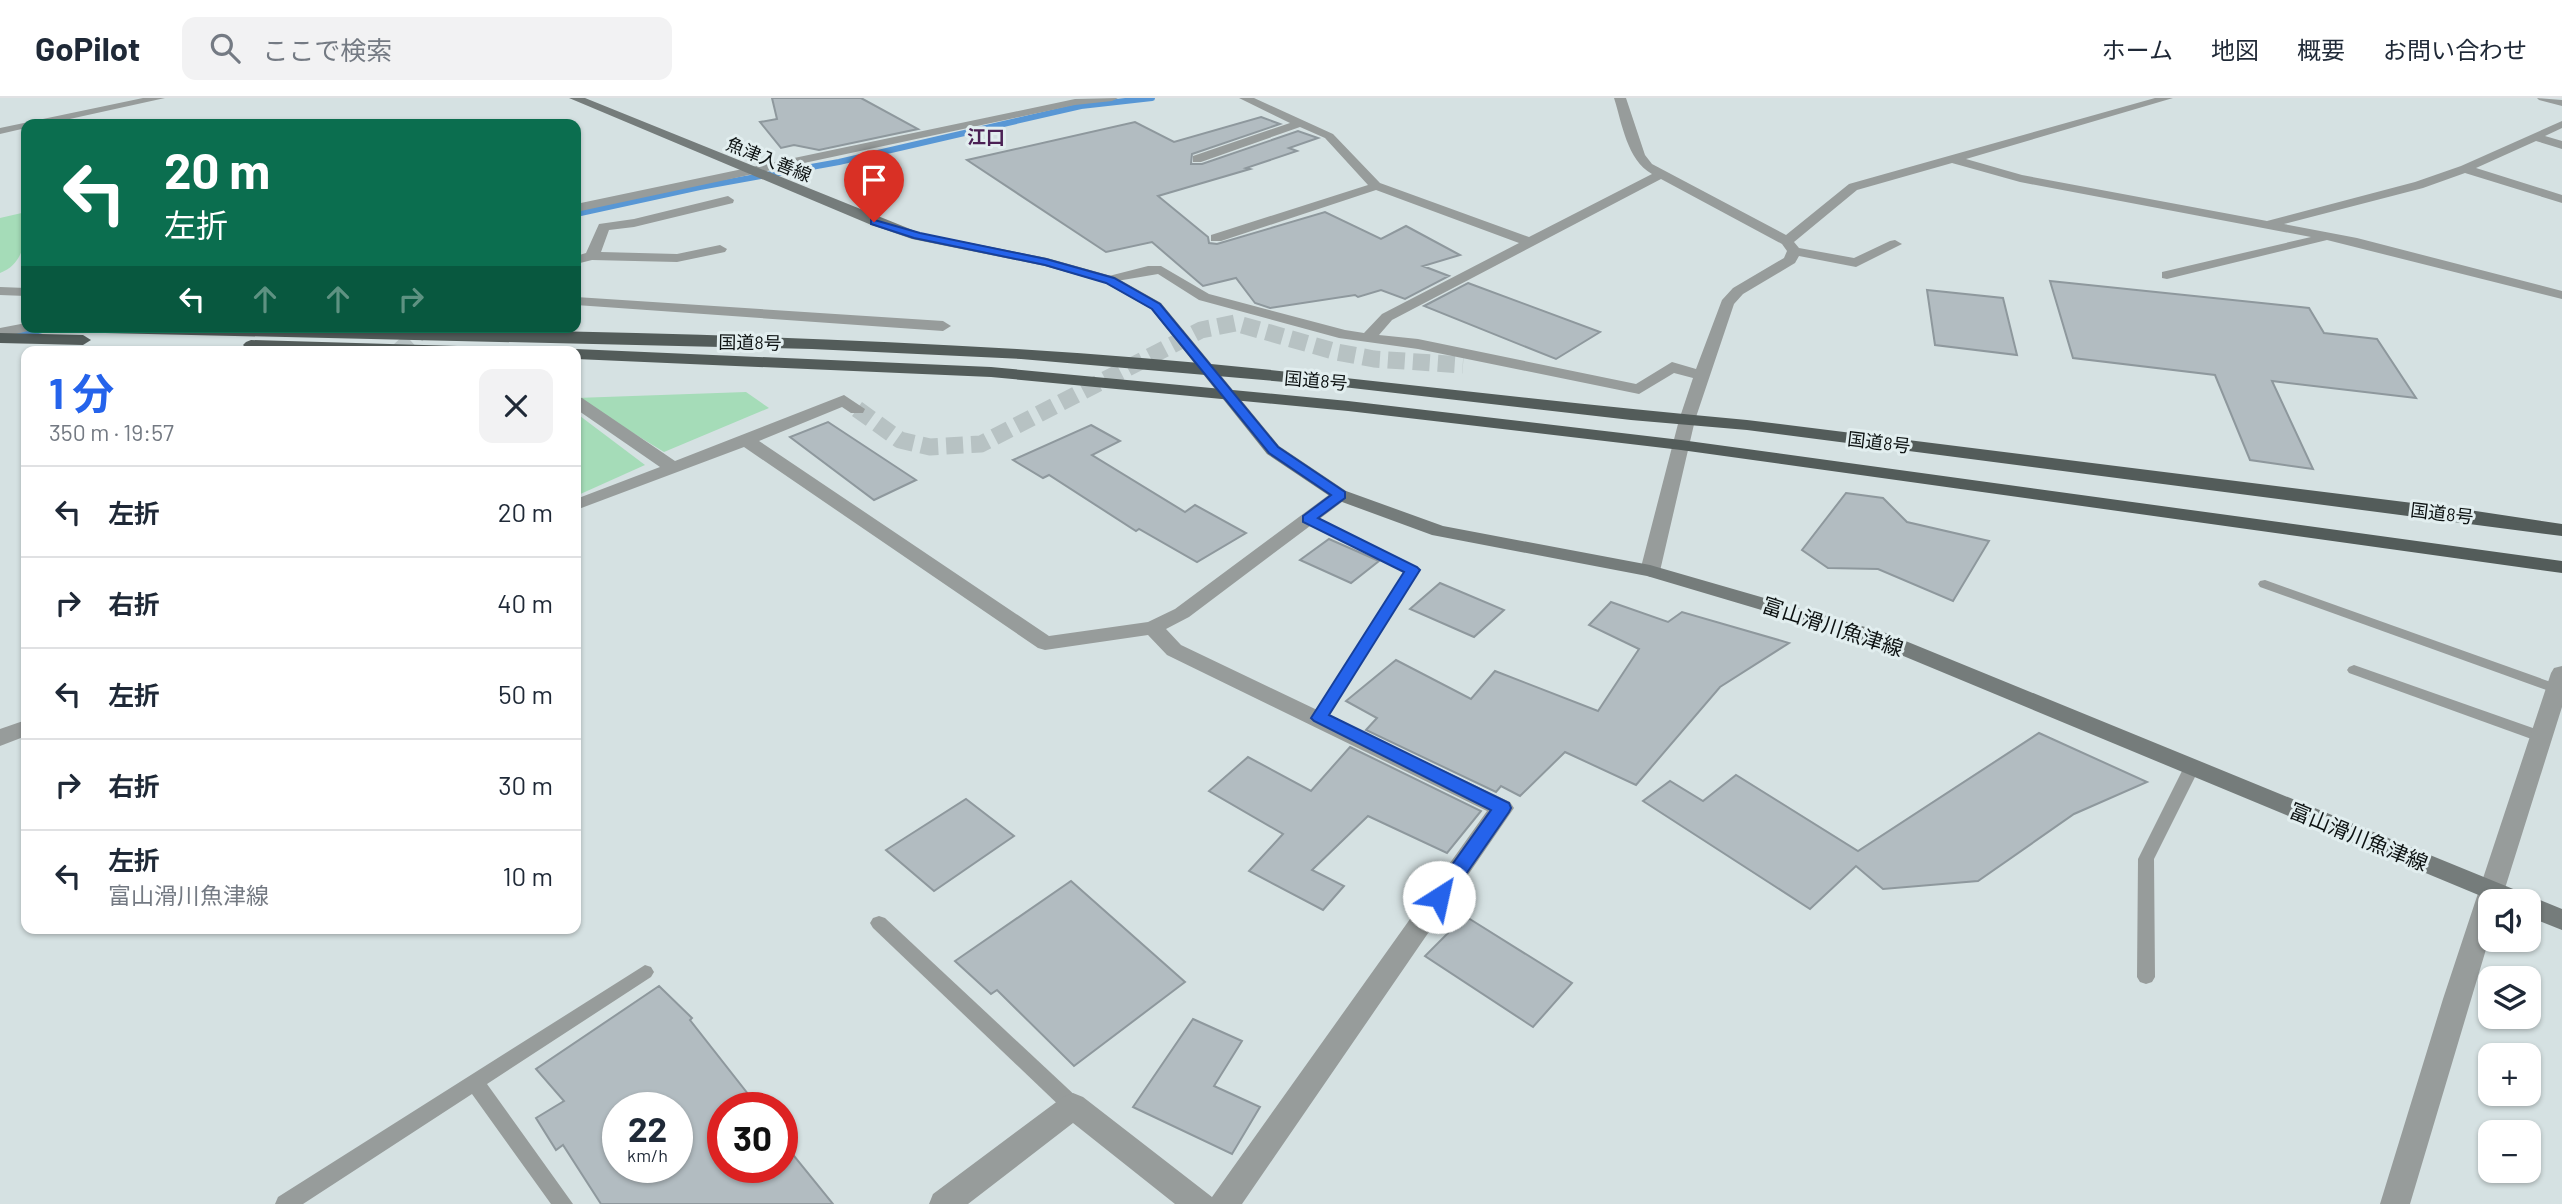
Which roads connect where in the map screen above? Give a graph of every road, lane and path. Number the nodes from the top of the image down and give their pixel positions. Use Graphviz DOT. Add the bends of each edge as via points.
graph roads {
  1 [pos="159,98"];
  2 [pos="575,98"];
  3 [pos="1112,98"];
  4 [pos="1245,98"];
  5 [pos="1620,98"];
  6 [pos="2543,98"];
  7 [pos="2159,99"];
  8 [pos="2562,103"];
  9 [pos="98,111"];
  10 [pos="0,118"];
  11 [pos="59,119"];
  12 [pos="104,119"];
  13 [pos="1301,123"];
  14 [pos="2562,124"];
  15 [pos="5,130"];
  16 [pos="2533,136"];
  17 [pos="2562,145"];
  18 [pos="1197,159"];
  19 [pos="1953,159"];
  20 [pos="2465,169"];
  21 [pos="751,171"];
  22 [pos="1661,174"];
  23 [pos="1376,186"];
  24 [pos="2562,199"];
  25 [pos="728,200"];
  26 [pos="592,205"];
  27 [pos="581,207"];
  28 [pos="2267,224"];
  29 [pos="604,226"];
  30 [pos="2330,236"];
  31 [pos="1216,238"];
  32 [pos="1529,242"];
  33 [pos="1895,244"];
  34 [pos="1790,246"];
  35 [pos="720,249"];
  36 [pos="592,256"];
  37 [pos="581,259"];
  38 [pos="2166,275"];
  39 [pos="1110,280"];
  40 [pos="0,291"];
  41 [pos="21,292"];
  42 [pos="2562,295"];
  43 [pos="581,301"];
  44 [pos="0,326"];
  45 [pos="943,326"];
  46 [pos="21,327"];
  47 [pos="21,329"];
  48 [pos="312,333"];
  49 [pos="62,334"];
  50 [pos="0,336"];
  51 [pos="1179,337"];
  52 [pos="1368,338"];
  53 [pos="348,346"];
  54 [pos="581,354"];
  55 [pos="1210,371"];
  56 [pos="1702,376"];
  57 [pos="1230,394"];
  58 [pos="581,405"];
  59 [pos="857,410"];
  60 [pos="1687,420"];
  61 [pos="746,440"];
  62 [pos="1681,444"];
  63 [pos="673,468"];
  64 [pos="1340,495"];
  65 [pos="581,503"];
  66 [pos="1308,519"];
  67 [pos="2562,530"];
  68 [pos="2562,567"];
  69 [pos="1650,570"];
  70 [pos="2265,584"];
  71 [pos="1153,628"];
  72 [pos="2354,670"];
  73 [pos="2559,681"];
  74 [pos="1320,718"];
  75 [pos="2542,737"];
  76 [pos="2192,766"];
  77 [pos="2489,889"];
  78 [pos="2508,889"];
  79 [pos="2541,911"];
  80 [pos="2562,920"];
  81 [pos="879,923"];
  82 [pos="2479,952"];
  83 [pos="645,972"];
  84 [pos="2146,977"];
  85 [pos="475,1082"];
  86 [pos="1073,1106"];
  87 [pos="285,1204"];
  88 [pos="563,1204"];
  89 [pos="944,1204"];
  90 [pos="1199,1204"];
  91 [pos="1224,1204"];
  92 [pos="2395,1204"];
  1 -- 9 [label="street"];
  2 -- 21 [label="main road, 魚津入善線"];
  3 -- 21 [label="street"];
  4 -- 13 [label="street"];
  5 -- 22 [label="street" via="1639,156"];
  6 -- 8 [label="street"];
  7 -- 19 [label="street"];
  9 -- 11 [label="street"];
  9 -- 12 [label="street"];
  10 -- 15 [label="street"];
  13 -- 18 [label="street"];
  13 -- 23 [label="street" via="1329,136"];
  14 -- 16 [label="street"];
  16 -- 17 [label="street"];
  16 -- 20 [label="street"];
  19 -- 28 [label="street" via="2020,178"];
  19 -- 34 [label="street" via="1853,187"];
  20 -- 24 [label="street"];
  20 -- 28 [label="street"];
  21 -- 26 [label="street"];
  21 -- 39 [label="main road, 魚津入善線" via="918,236"];
  22 -- 32 [label="street"];
  22 -- 34 [label="street"];
  23 -- 31 [label="street"];
  23 -- 32 [label="street"];
  25 -- 29 [label="street"];
  26 -- 27 [label="street"];
  26 -- 29 [label="street"];
  28 -- 30 [label="street"];
  29 -- 36 [label="street"];
  30 -- 38 [label="street"];
  30 -- 42 [label="street"];
  32 -- 52 [label="street" via="1387,317"];
  33 -- 34 [label="street" via="1856,263"];
  34 -- 56 [label="street" via="1790,260 1738,291 1727,303"];
  35 -- 36 [label="street" via="677,258"];
  36 -- 37 [label="street"];
  39 -- 51 [label="main road, 魚津入善線" via="1156,306"];
  39 -- 52 [label="street" via="1161,270 1204,297"];
  40 -- 41 [label="street"];
  43 -- 45 [label="street"];
  44 -- 46 [label="highway"];
  47 -- 50 [label="street"];
  48 -- 55 [label="highway, 国道8号" via="812,344 1021,354"];
  49 -- 50 [label="highway, 国道8号"];
  49 -- 53 [label="highway, 国道8号"];
  51 -- 55 [label="main road, 富山滑川魚津線"];
  52 -- 56 [label="street" via="1418,344 1470,361 1639,389 1672,367"];
  54 -- 57 [label="highway, 国道8号" via="991,372"];
  55 -- 57 [label="main road, 富山滑川魚津線"];
  55 -- 60 [label="highway, 国道8号"];
  56 -- 60 [label="street"];
  57 -- 62 [label="highway, 国道8号"];
  57 -- 64 [label="main road, 富山滑川魚津線" via="1273,450"];
  58 -- 63 [label="street"];
  59 -- 61 [label="street" via="844,400"];
  60 -- 62 [label="street"];
  60 -- 67 [label="highway, 国道8号"];
  61 -- 63 [label="street"];
  61 -- 71 [label="street" via="1045,643"];
  62 -- 68 [label="highway, 国道8号"];
  62 -- 69 [label="street"];
  63 -- 65 [label="street"];
  64 -- 66 [label="street"];
  64 -- 69 [label="main road, 富山滑川魚津線" via="1438,530"];
  66 -- 71 [label="street" via="1182,613"];
  66 -- 74 [label="lane" via="1412,570"];
  69 -- 76 [label="main road, 富山滑川魚津線" via="1879,638"];
  70 -- 73 [label="lane"];
  71 -- 74 [label="street" via="1174,650"];
  72 -- 75 [label="lane"];
  73 -- 75 [label="street"];
  74 -- 91 [label="street" via="1502,808"];
  75 -- 78 [label="street"];
  76 -- 77 [label="main road, 富山滑川魚津線"];
  76 -- 84 [label="lane" via="2147,859"];
  79 -- 80 [label="main road"];
  81 -- 86 [label="lane"];
  82 -- 92 [label="street" via="2457,999"];
  83 -- 85 [label="lane"];
  85 -- 87 [label="lane"];
  85 -- 88 [label="lane"];
  86 -- 89 [label="street"];
  86 -- 90 [label="street"];
}
